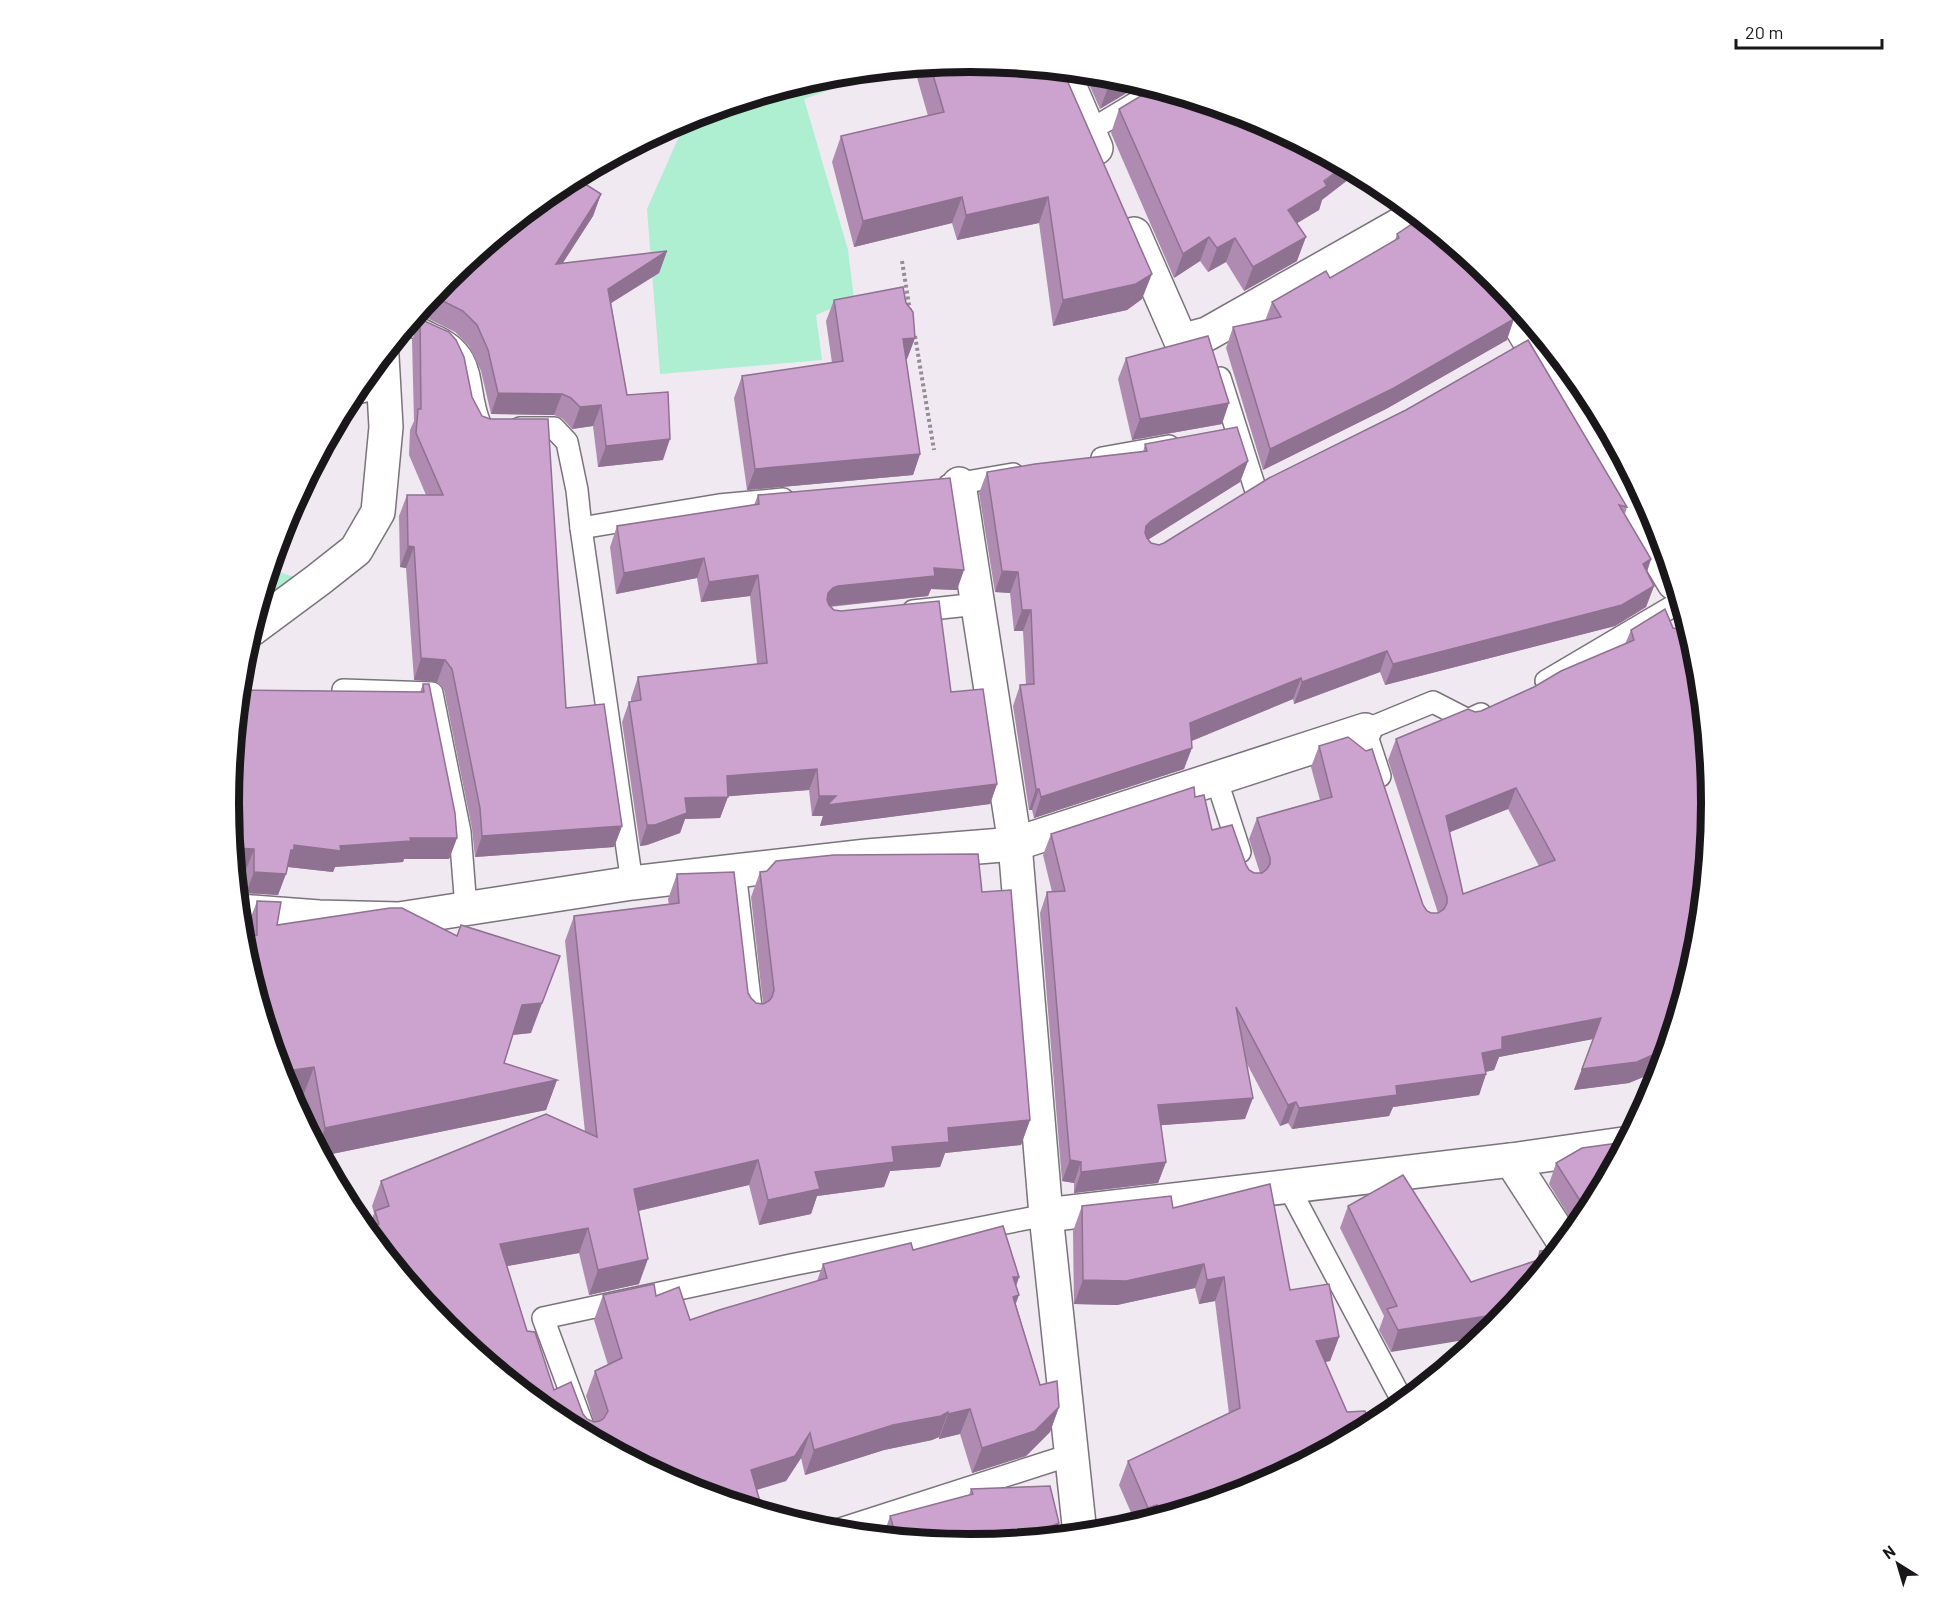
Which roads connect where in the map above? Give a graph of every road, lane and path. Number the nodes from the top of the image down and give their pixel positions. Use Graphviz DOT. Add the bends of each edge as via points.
graph roads {
  1 [pos="1066,78"];
  2 [pos="1149,95"];
  3 [pos="1089,130"];
  4 [pos="1106,171"];
  5 [pos="1124,211"];
  6 [pos="1410,219"];
  7 [pos="902,261"];
  8 [pos="1502,301"];
  9 [pos="912,320"];
  10 [pos="415,327"];
  11 [pos="914,332"];
  12 [pos="1207,334"];
  13 [pos="383,371"];
  14 [pos="1238,434"];
  15 [pos="1215,438"];
  16 [pos="1191,442"];
  17 [pos="1087,461"];
  18 [pos="1029,471"];
  19 [pos="1276,477"];
  20 [pos="1623,480"];
  21 [pos="943,485"];
  22 [pos="1255,488"];
  23 [pos="801,498"];
  24 [pos="1235,500"];
  25 [pos="581,528"];
  26 [pos="1647,529"];
  27 [pos="978,604"];
  28 [pos="1674,606"];
  29 [pos="888,613"];
  30 [pos="262,620"];
  31 [pos="343,690"];
  32 [pos="1531,690"];
  33 [pos="1500,705"];
  34 [pos="1365,730"];
  35 [pos="1216,778"];
  36 [pos="1387,797"];
  37 [pos="1016,844"];
  38 [pos="735,871"];
  39 [pos="1247,872"];
  40 [pos="632,883"];
  41 [pos="466,908"];
  42 [pos="247,911"];
  43 [pos="752,1016"];
  44 [pos="1616,1144"];
  45 [pos="1510,1160"];
  46 [pos="1288,1186"];
  47 [pos="1046,1215"];
  48 [pos="1559,1235"];
  49 [pos="1399,1394"];
  50 [pos="582,1422"];
  51 [pos="1070,1455"];
  52 [pos="854,1525"];
  53 [pos="1079,1526"];
  1 -- 3 [label="street"];
  2 -- 3 [label="lane"];
  3 -- 4 [label="street"];
  5 -- 12 [label="street" via="1181,341"];
  6 -- 12 [label="street"];
  7 -- 9 [label="path"];
  8 -- 20 [label="street" via="1521,346"];
  10 -- 25 [label="lane" via="454,348 466,364 474,412 482,427 554,428 567,442 578,490"];
  11 -- 21 [label="path"];
  12 -- 14 [label="lane"];
  13 -- 30 [label="street" via="386,427 378,512 356,550"];
  14 -- 15 [label="lane"];
  14 -- 22 [label="lane"];
  16 -- 17 [label="lane"];
  18 -- 21 [label="lane"];
  19 -- 22 [label="lane"];
  20 -- 26 [label="street"];
  21 -- 27 [label="street"];
  22 -- 24 [label="lane"];
  23 -- 25 [label="lane" via="719,505"];
  25 -- 40 [label="lane"];
  27 -- 29 [label="lane"];
  27 -- 37 [label="street"];
  28 -- 32 [label="lane"];
  31 -- 41 [label="lane" via="432,693 460,832"];
  33 -- 34 [label="lane" via="1468,720 1433,702"];
  34 -- 35 [label="street"];
  34 -- 36 [label="lane"];
  35 -- 37 [label="street"];
  35 -- 39 [label="lane"];
  37 -- 38 [label="street"];
  37 -- 47 [label="street"];
  38 -- 40 [label="street"];
  38 -- 43 [label="lane"];
  40 -- 41 [label="street"];
  41 -- 42 [label="street" via="399,919"];
  44 -- 45 [label="street"];
  45 -- 46 [label="street"];
  45 -- 48 [label="street"];
  46 -- 47 [label="street"];
  46 -- 49 [label="lane"];
  47 -- 50 [label="lane" via="543,1318"];
  47 -- 51 [label="street"];
  51 -- 52 [label="lane"];
  51 -- 53 [label="street"];
}
